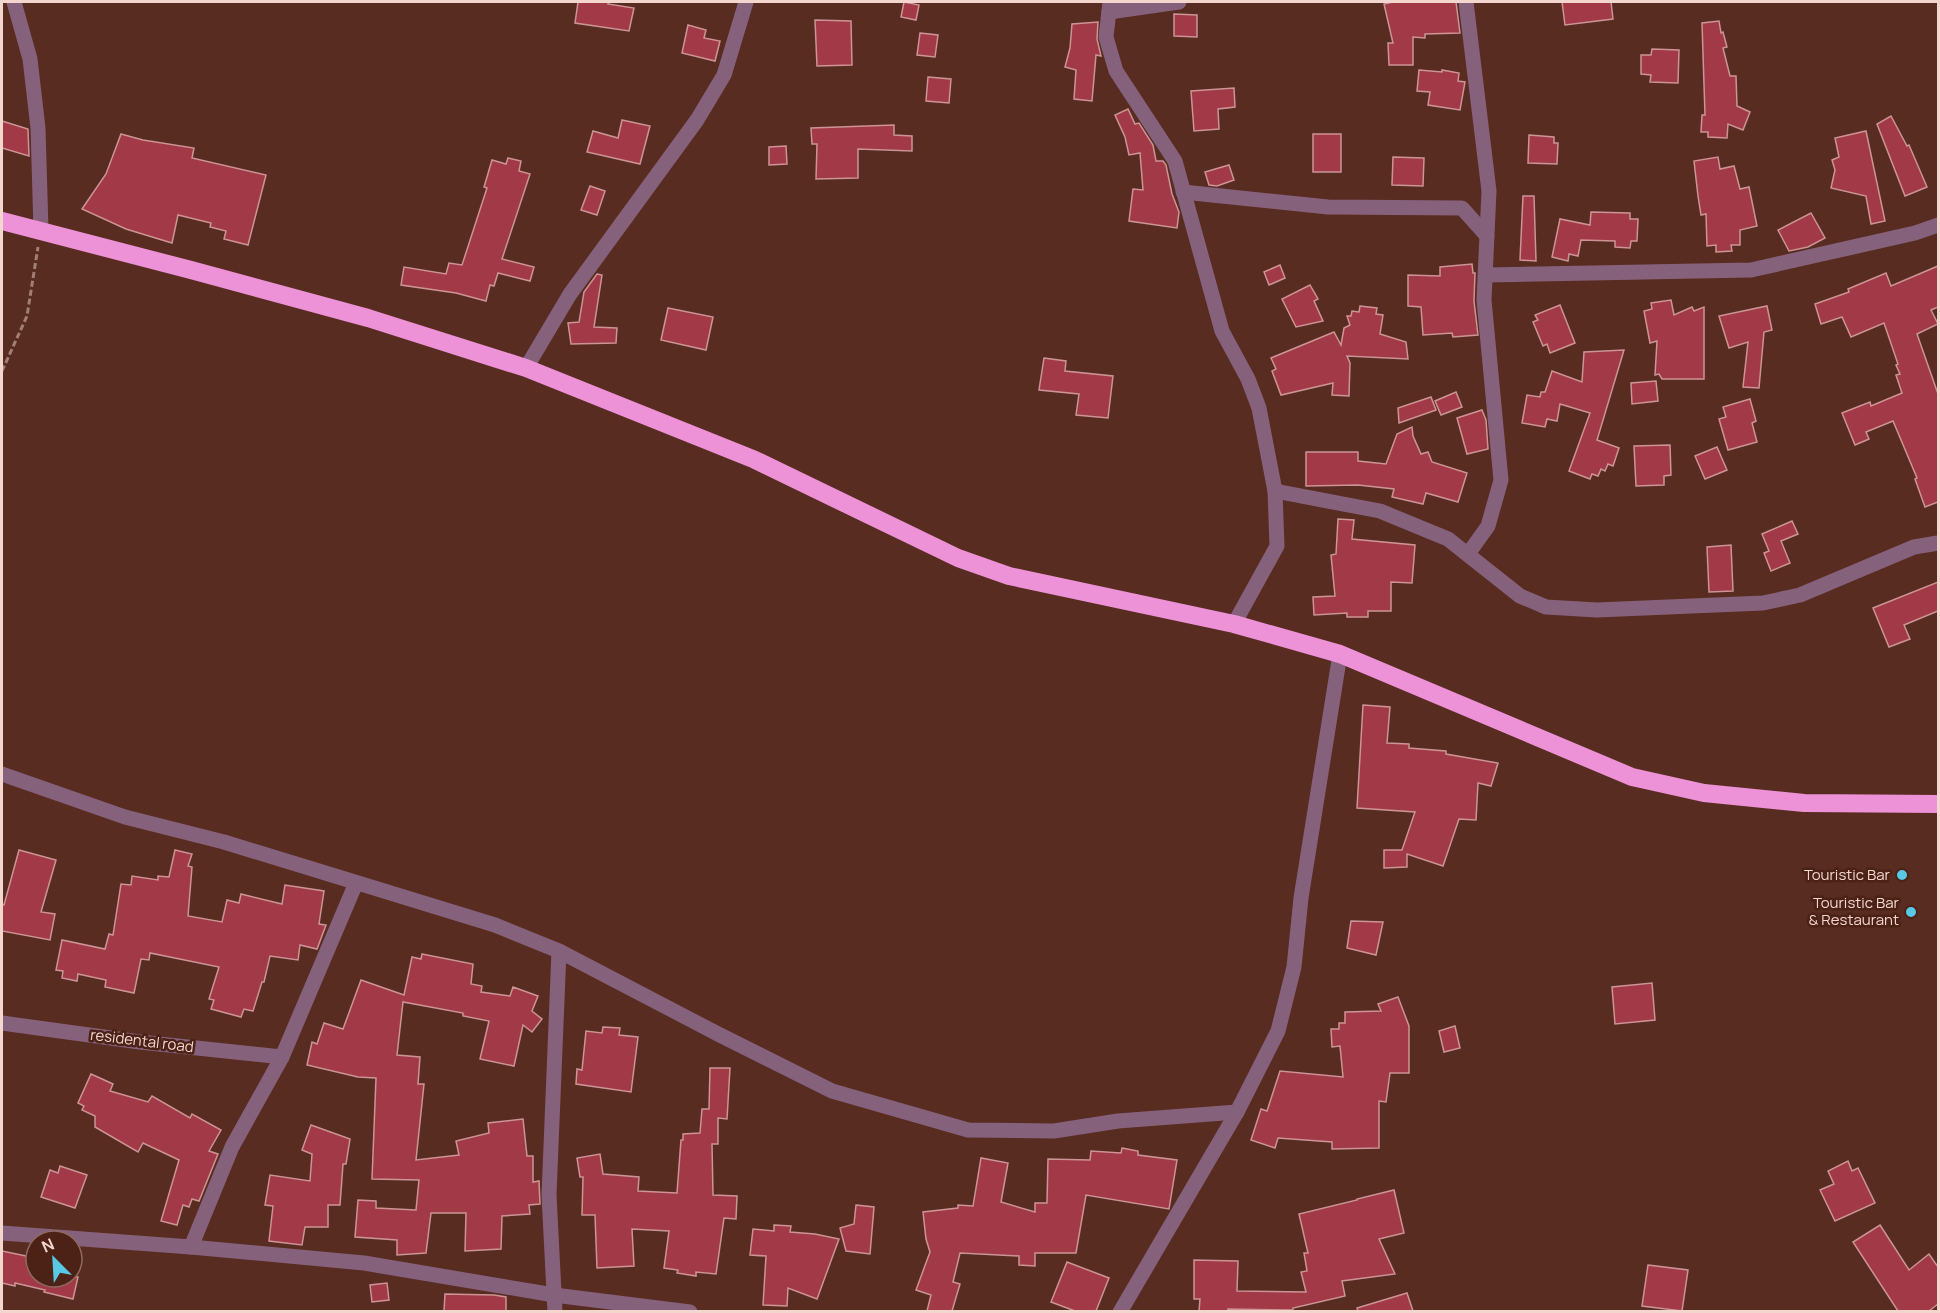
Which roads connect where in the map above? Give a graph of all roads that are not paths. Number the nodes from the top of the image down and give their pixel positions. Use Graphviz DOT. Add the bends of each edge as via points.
graph roads {
  1 [pos="14,2"];
  2 [pos="746,2"];
  3 [pos="1179,2"];
  4 [pos="1467,2"];
  5 [pos="1110,7"];
  6 [pos="1183,192"];
  7 [pos="2,221"];
  8 [pos="1938,225"];
  9 [pos="41,230"];
  10 [pos="1487,236"];
  11 [pos="1486,275"];
  12 [pos="526,368"];
  13 [pos="1275,491"];
  14 [pos="1937,543"];
  15 [pos="1468,554"];
  16 [pos="1234,624"];
  17 [pos="1340,654"];
  18 [pos="2,774"];
  19 [pos="1938,804"];
  20 [pos="356,884"];
  21 [pos="559,951"];
  22 [pos="2,1023"];
  23 [pos="282,1057"];
  24 [pos="1237,1112"];
  25 [pos="2,1233"];
  26 [pos="191,1247"];
  27 [pos="554,1295"];
  28 [pos="555,1311"];
  29 [pos="690,1311"];
  30 [pos="1120,1311"];
  1 -- 9 [label="street" via="30,58 38,129"];
  2 -- 12 [label="street" via="724,75 703,111 570,294"];
  3 -- 5 [label="street"];
  4 -- 10 [label="street" via="1489,191"];
  5 -- 6 [label="street" via="1106,37 1116,71 1175,161"];
  6 -- 10 [label="street" via="1328,207 1462,208"];
  6 -- 13 [label="street" via="1222,331 1259,408"];
  7 -- 9 [label="highway"];
  8 -- 11 [label="street" via="1751,270"];
  9 -- 12 [label="highway" via="357,315"];
  10 -- 11 [label="street"];
  11 -- 15 [label="street" via="1484,300 1501,480 1488,525"];
  12 -- 16 [label="highway" via="753,459 958,558 1009,576"];
  13 -- 15 [label="street" via="1380,511 1448,539"];
  13 -- 16 [label="street" via="1276,546"];
  14 -- 15 [label="street" via="1914,547 1800,595 1763,603 1597,610 1546,607 1520,596"];
  16 -- 17 [label="highway"];
  17 -- 19 [label="highway" via="1632,777 1704,793 1804,802"];
  17 -- 24 [label="street" via="1301,898 1294,967 1278,1031"];
  18 -- 20 [label="street" via="124,817 224,842"];
  20 -- 21 [label="street" via="495,925"];
  20 -- 23 [label="street"];
  21 -- 24 [label="street" via="832,1091 968,1130 1054,1131 1118,1121"];
  21 -- 27 [label="street" via="549,1196"];
  22 -- 23 [label="street, residental road"];
  23 -- 26 [label="street" via="232,1146"];
  24 -- 30 [label="street"];
  25 -- 26 [label="street"];
  26 -- 27 [label="street" via="364,1263"];
  27 -- 28 [label="street"];
  27 -- 29 [label="street"];
}
